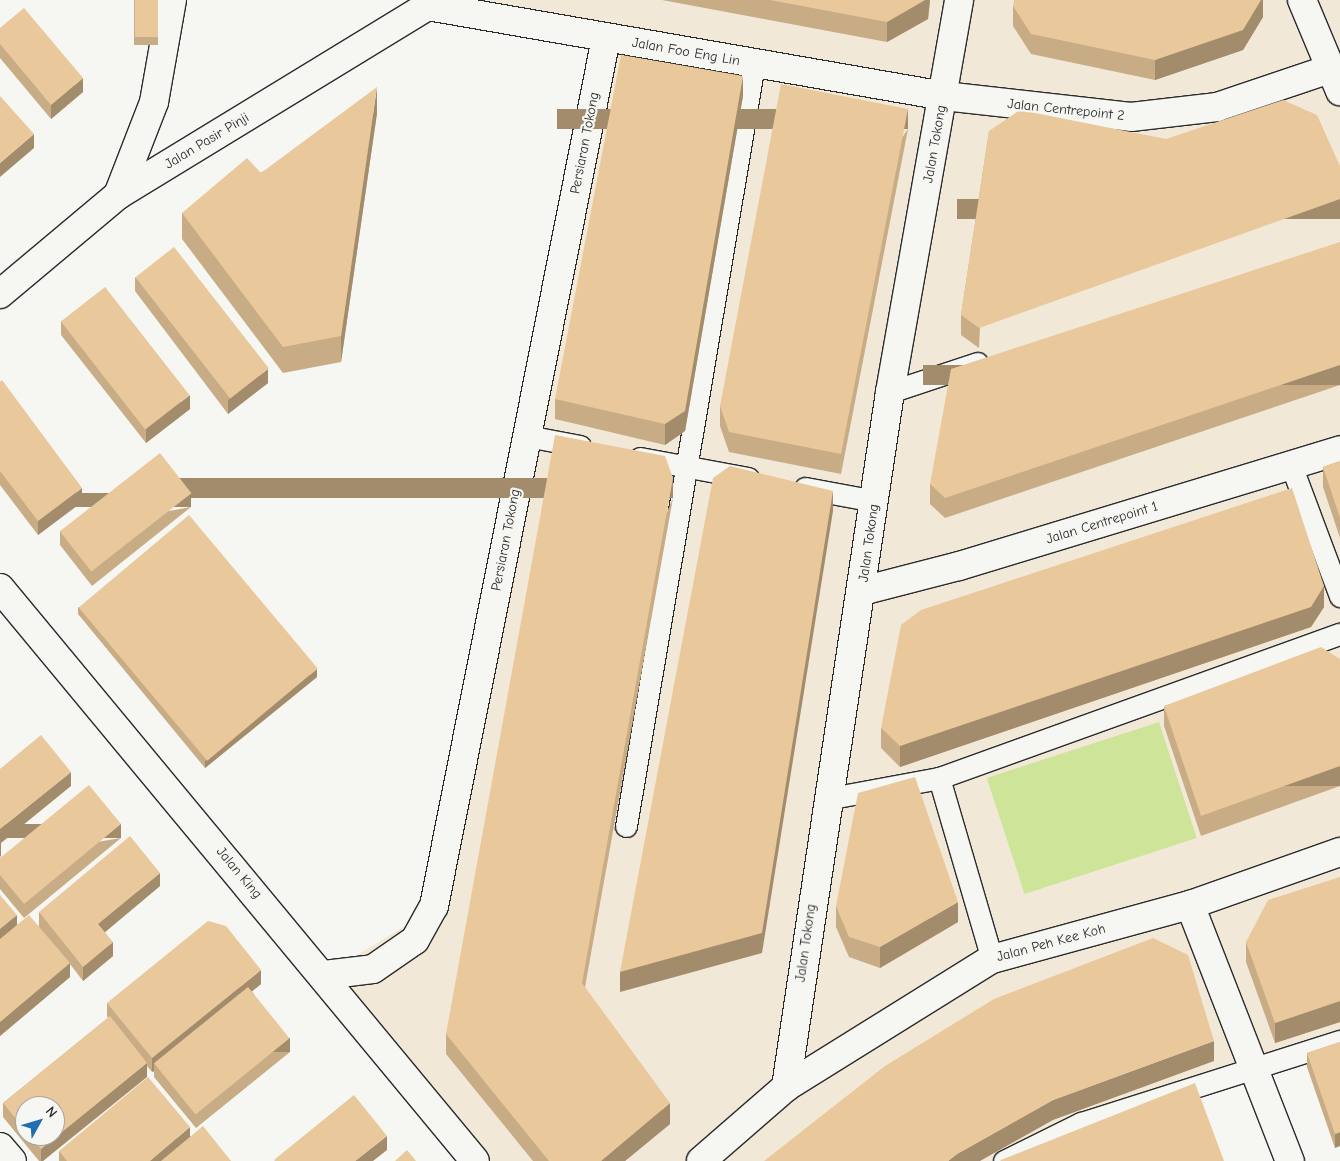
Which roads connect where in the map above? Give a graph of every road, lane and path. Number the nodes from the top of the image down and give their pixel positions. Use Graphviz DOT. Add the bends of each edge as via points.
graph roads {
  1 [pos="172,0"];
  2 [pos="959,0"];
  3 [pos="1302,0"];
  4 [pos="428,3"];
  5 [pos="606,38"];
  6 [pos="754,64"];
  7 [pos="1336,80"];
  8 [pos="944,96"];
  9 [pos="118,195"];
  10 [pos="0,294"];
  11 [pos="1002,355"];
  12 [pos="890,392"];
  13 [pos="527,436"];
  14 [pos="1340,450"];
  15 [pos="1291,465"];
  16 [pos="686,466"];
  17 [pos="875,501"];
  18 [pos="0,588"];
  19 [pos="862,591"];
  20 [pos="1340,596"];
  21 [pos="1340,634"];
  22 [pos="939,778"];
  23 [pos="826,799"];
  24 [pos="626,826"];
  25 [pos="1340,852"];
  26 [pos="1190,906"];
  27 [pos="992,959"];
  28 [pos="324,975"];
  29 [pos="1340,1041"];
  30 [pos="1252,1071"];
  31 [pos="786,1087"];
  32 [pos="0,1147"];
  33 [pos="12,1161"];
  34 [pos="474,1161"];
  35 [pos="701,1161"];
  36 [pos="1004,1161"];
  37 [pos="1290,1161"];
  1 -- 9 [label="street" via="154,102"];
  2 -- 8 [label="street, Jalan Tokong"];
  3 -- 7 [label="street"];
  4 -- 5 [label="street, Jalan Foo Eng Lin"];
  4 -- 9 [label="street, Jalan Pasir Pinji"];
  5 -- 6 [label="street, Jalan Foo Eng Lin"];
  5 -- 13 [label="street, Persiaran Tokong"];
  6 -- 8 [label="street, Jalan Foo Eng Lin"];
  6 -- 16 [label="lane"];
  7 -- 8 [label="street, Jalan Centrepoint 2" via="1217,108 1131,117"];
  8 -- 12 [label="street, Jalan Tokong"];
  9 -- 10 [label="street, Jalan Pasir Pinji"];
  11 -- 12 [label="lane"];
  12 -- 17 [label="street, Jalan Tokong"];
  13 -- 16 [label="lane"];
  13 -- 28 [label="street, Persiaran Tokong" via="434,906 415,940 373,969"];
  14 -- 15 [label="street, Jalan Centrepoint 1"];
  15 -- 19 [label="street, Jalan Centrepoint 1"];
  15 -- 20 [label="lane"];
  16 -- 17 [label="lane"];
  16 -- 24 [label="lane"];
  17 -- 19 [label="street, Jalan Tokong"];
  18 -- 28 [label="street, Jalan King"];
  19 -- 23 [label="street, Jalan Tokong"];
  21 -- 22 [label="lane"];
  22 -- 23 [label="lane"];
  22 -- 27 [label="lane"];
  23 -- 31 [label="street, Jalan Tokong"];
  25 -- 26 [label="street, Jalan Peh Kee Koh"];
  26 -- 27 [label="street, Jalan Peh Kee Koh"];
  26 -- 30 [label="street"];
  27 -- 31 [label="street, Jalan Peh Kee Koh"];
  28 -- 34 [label="street, Jalan King"];
  29 -- 30 [label="lane"];
  30 -- 36 [label="lane" via="1081,1122"];
  30 -- 37 [label="street"];
  31 -- 35 [label="street, Jalan Peh Kee Koh"];
  32 -- 33 [label="street"];
}
